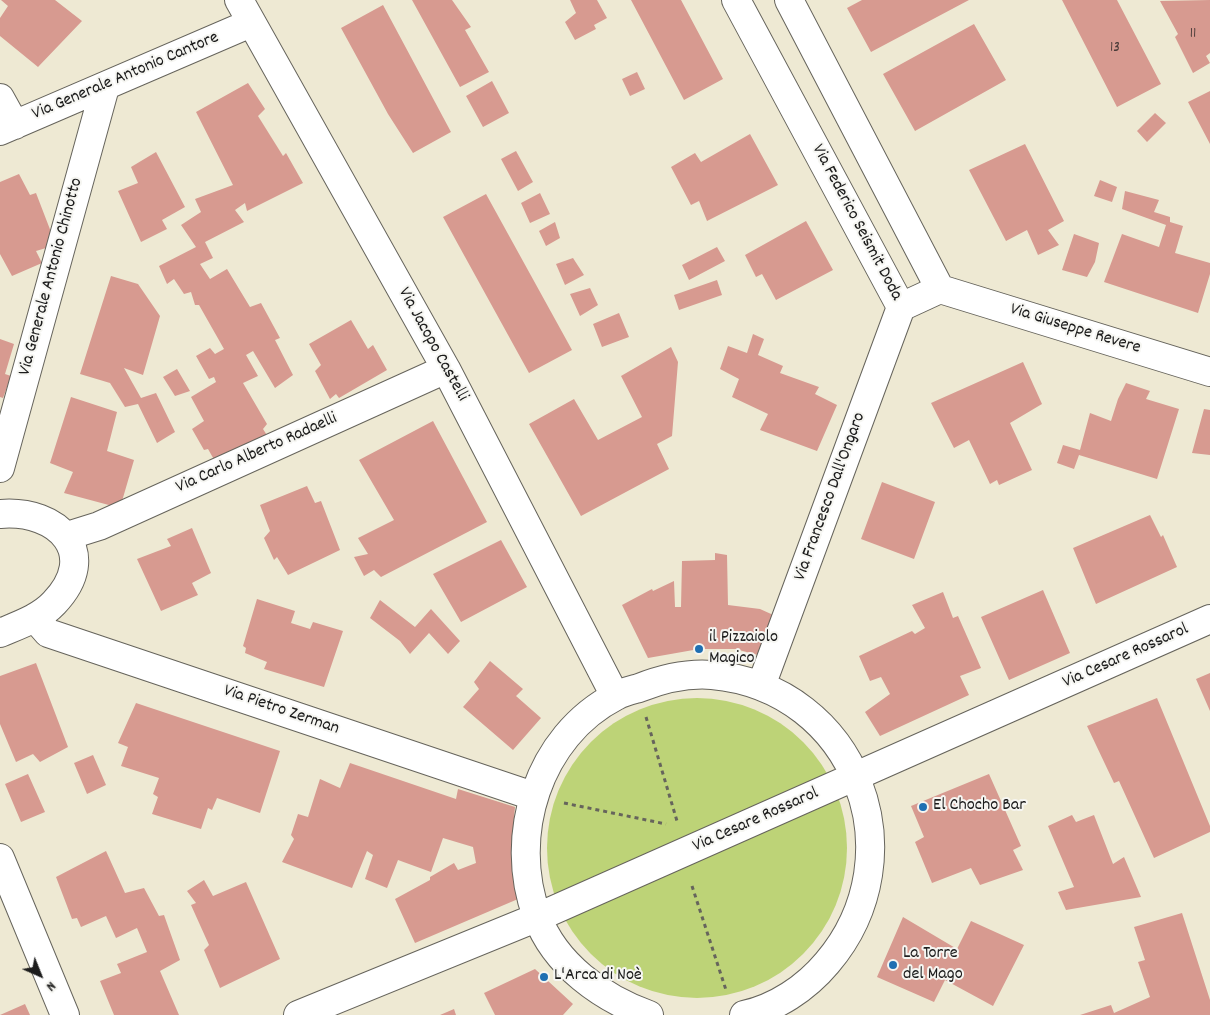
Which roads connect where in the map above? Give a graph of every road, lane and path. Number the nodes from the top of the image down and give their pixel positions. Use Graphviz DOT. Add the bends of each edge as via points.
graph roads {
  1 [pos="736,0"];
  2 [pos="788,0"];
  3 [pos="245,11"];
  4 [pos="105,87"];
  5 [pos="0,98"];
  6 [pos="7,128"];
  7 [pos="940,289"];
  8 [pos="901,308"];
  9 [pos="446,369"];
  10 [pos="1210,372"];
  11 [pos="0,468"];
  12 [pos="0,514"];
  13 [pos="67,536"];
  14 [pos="35,618"];
  15 [pos="1210,619"];
  16 [pos="0,633"];
  17 [pos="761,686"];
  18 [pos="627,692"];
  19 [pos="856,777"];
  20 [pos="533,796"];
  21 [pos="677,822"];
  22 [pos="669,825"];
  23 [pos="0,858"];
  24 [pos="692,886"];
  25 [pos="538,918"];
  26 [pos="746,1010"];
  27 [pos="65,1015"];
  28 [pos="298,1015"];
  29 [pos="649,1015"];
  1 -- 8 [label="street, Via Federico Seismit Doda"];
  2 -- 7 [label="street"];
  3 -- 4 [label="street, Via Generale Antonio Cantore"];
  3 -- 9 [label="street, Via Jacopo Castelli"];
  4 -- 6 [label="street, Via Generale Antonio Cantore"];
  4 -- 11 [label="street, Via Generale Antonio Chinotto"];
  5 -- 6 [label="street"];
  7 -- 8 [label="street, Via Federico Seismit Doda"];
  7 -- 10 [label="street, Via Giuseppe Revere"];
  8 -- 17 [label="street, Via Francesco Dall'Ongaro"];
  9 -- 13 [label="street, Via Carlo Alberto Radaelli" via="99,526"];
  9 -- 18 [label="street, Via Jacopo Castelli"];
  12 -- 13 [label="street" via="32,516 49,521"];
  13 -- 14 [label="street" via="73,558 72,570 54,603"];
  14 -- 16 [label="street"];
  14 -- 20 [label="street, Via Pietro Zerman" via="48,633"];
  15 -- 19 [label="street, Via Cesare Rossarol"];
  17 -- 18 [label="street" via="712,675 662,679"];
  17 -- 19 [label="street" via="800,707 831,736"];
  18 -- 20 [label="street" via="580,722 552,756"];
  18 -- 21 [label="path"];
  19 -- 25 [label="street, Via Cesare Rossarol"];
  19 -- 26 [label="street" via="868,809 872,845 869,881 858,916 840,948 817,975 788,997"];
  20 -- 22 [label="path"];
  20 -- 25 [label="street" via="525,850 528,885"];
  23 -- 27 [label="street"];
  24 -- 26 [label="path"];
  25 -- 28 [label="street, Via Cesare Rossarol"];
  25 -- 29 [label="street" via="570,966 593,987 620,1004"];
}
